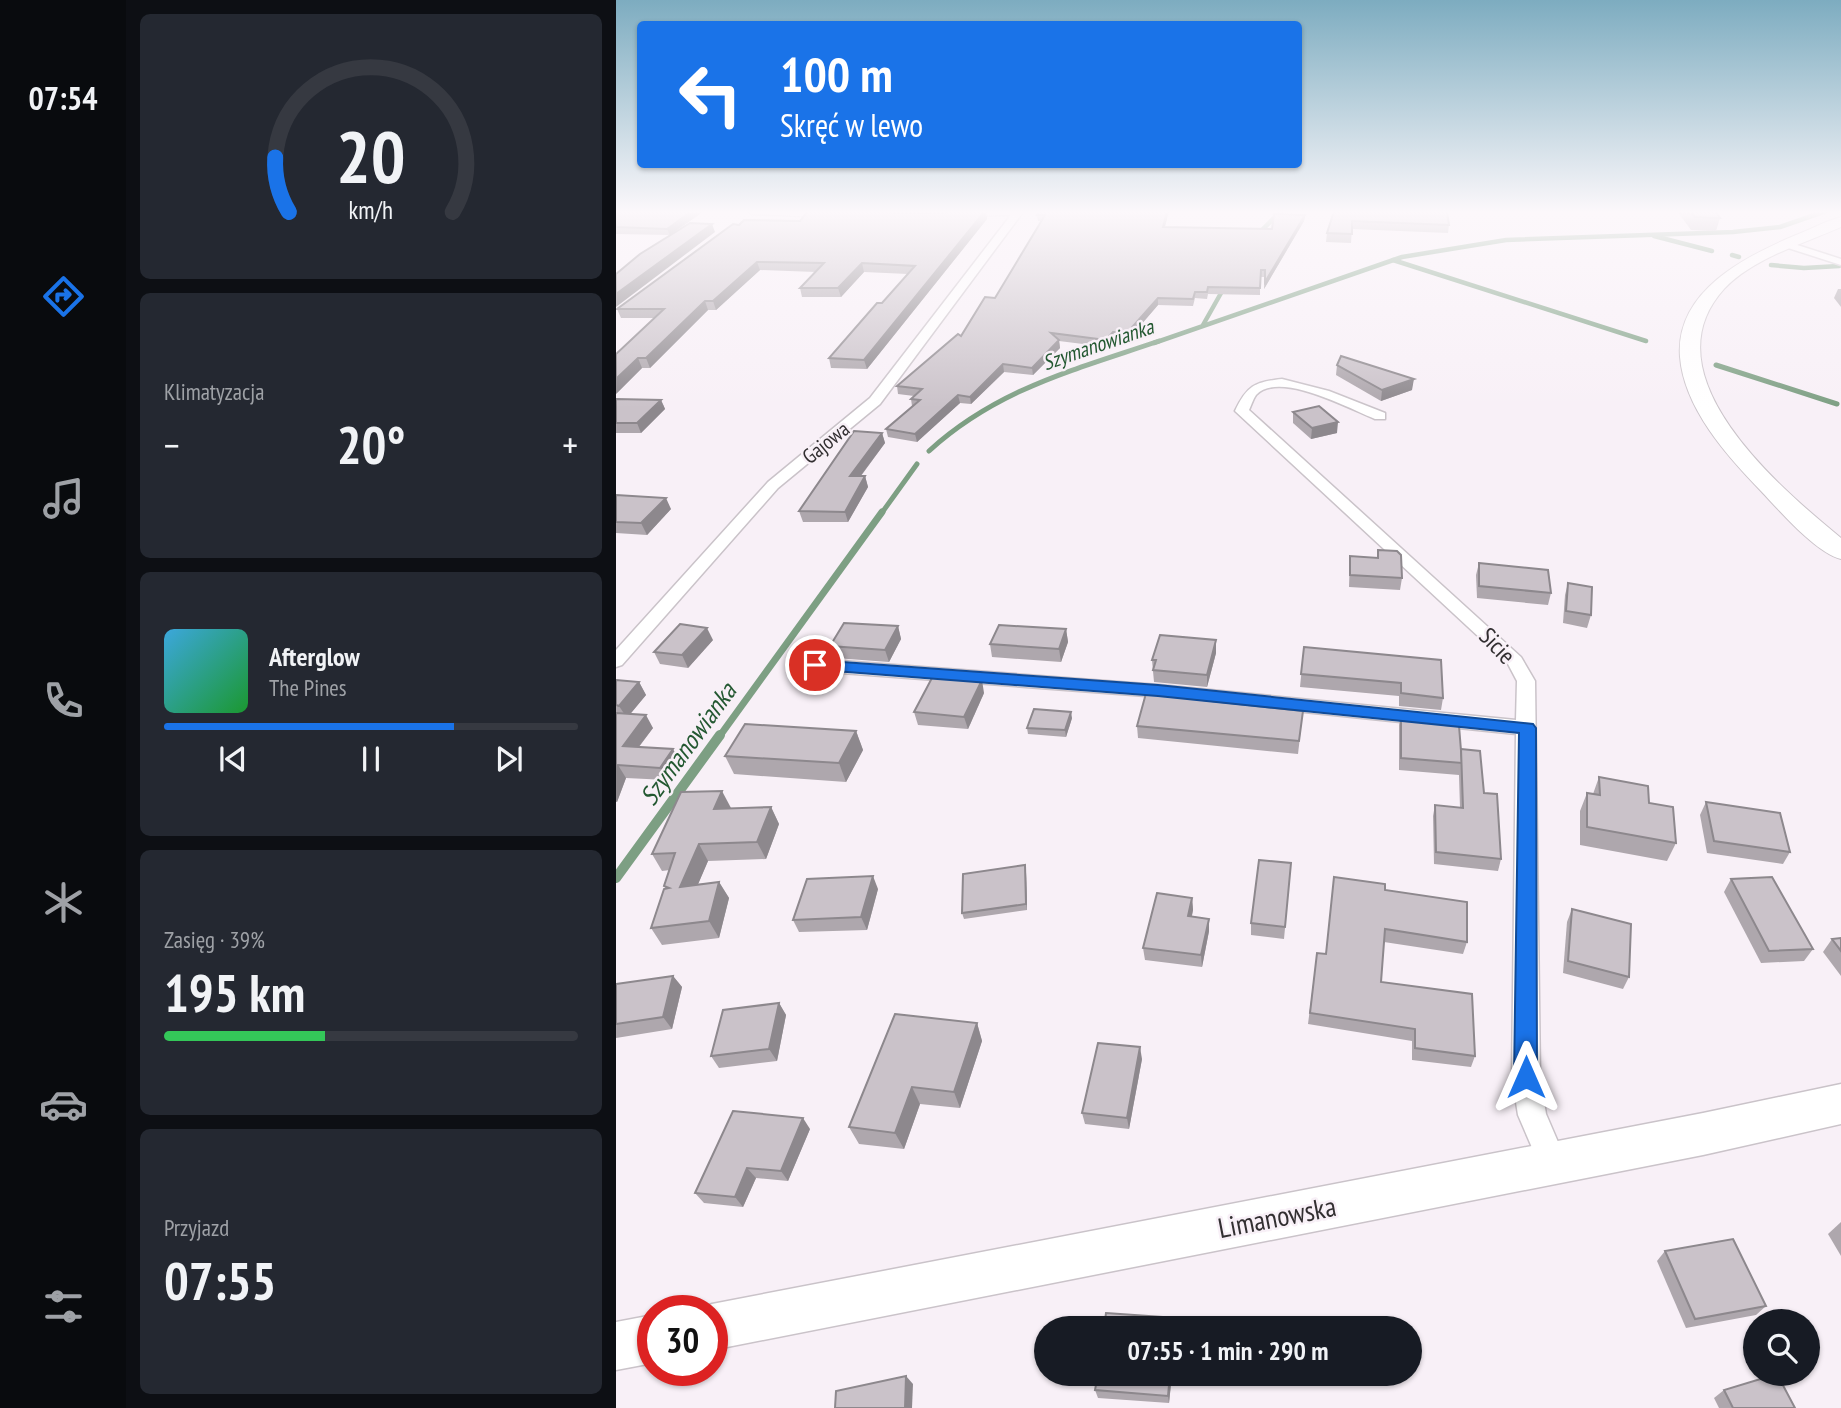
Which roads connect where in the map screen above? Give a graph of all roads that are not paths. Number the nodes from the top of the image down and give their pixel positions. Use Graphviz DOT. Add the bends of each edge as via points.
graph roads {
  1 [pos="969,277"];
  2 [pos="1730,277"];
  3 [pos="1380,416"];
  4 [pos="1841,551"];
  5 [pos="616,661"];
  6 [pos="815,665"];
  7 [pos="1528,728"];
  8 [pos="1841,1104"];
  9 [pos="1553,1163"];
  10 [pos="728,1324"];
  11 [pos="637,1342"];
  12 [pos="616,1346"];
  1 -- 5 [label="street, Gajowa" via="875,401 773,485"];
  2 -- 4 [label="main road" via="1704,300 1688,345 1690,367 1706,407 1755,473"];
  3 -- 7 [label="street, Sicie" via="1293,382 1273,381 1245,400 1242,411 1515,661 1526,681"];
  6 -- 7 [label="street" via="1158,691"];
  7 -- 9 [label="street, Sicie" via="1526,1077 1532,1115"];
  8 -- 9 [label="main road, Limanowska"];
  9 -- 10 [label="main road, Limanowska"];
  11 -- 12 [label="main road"];
}
